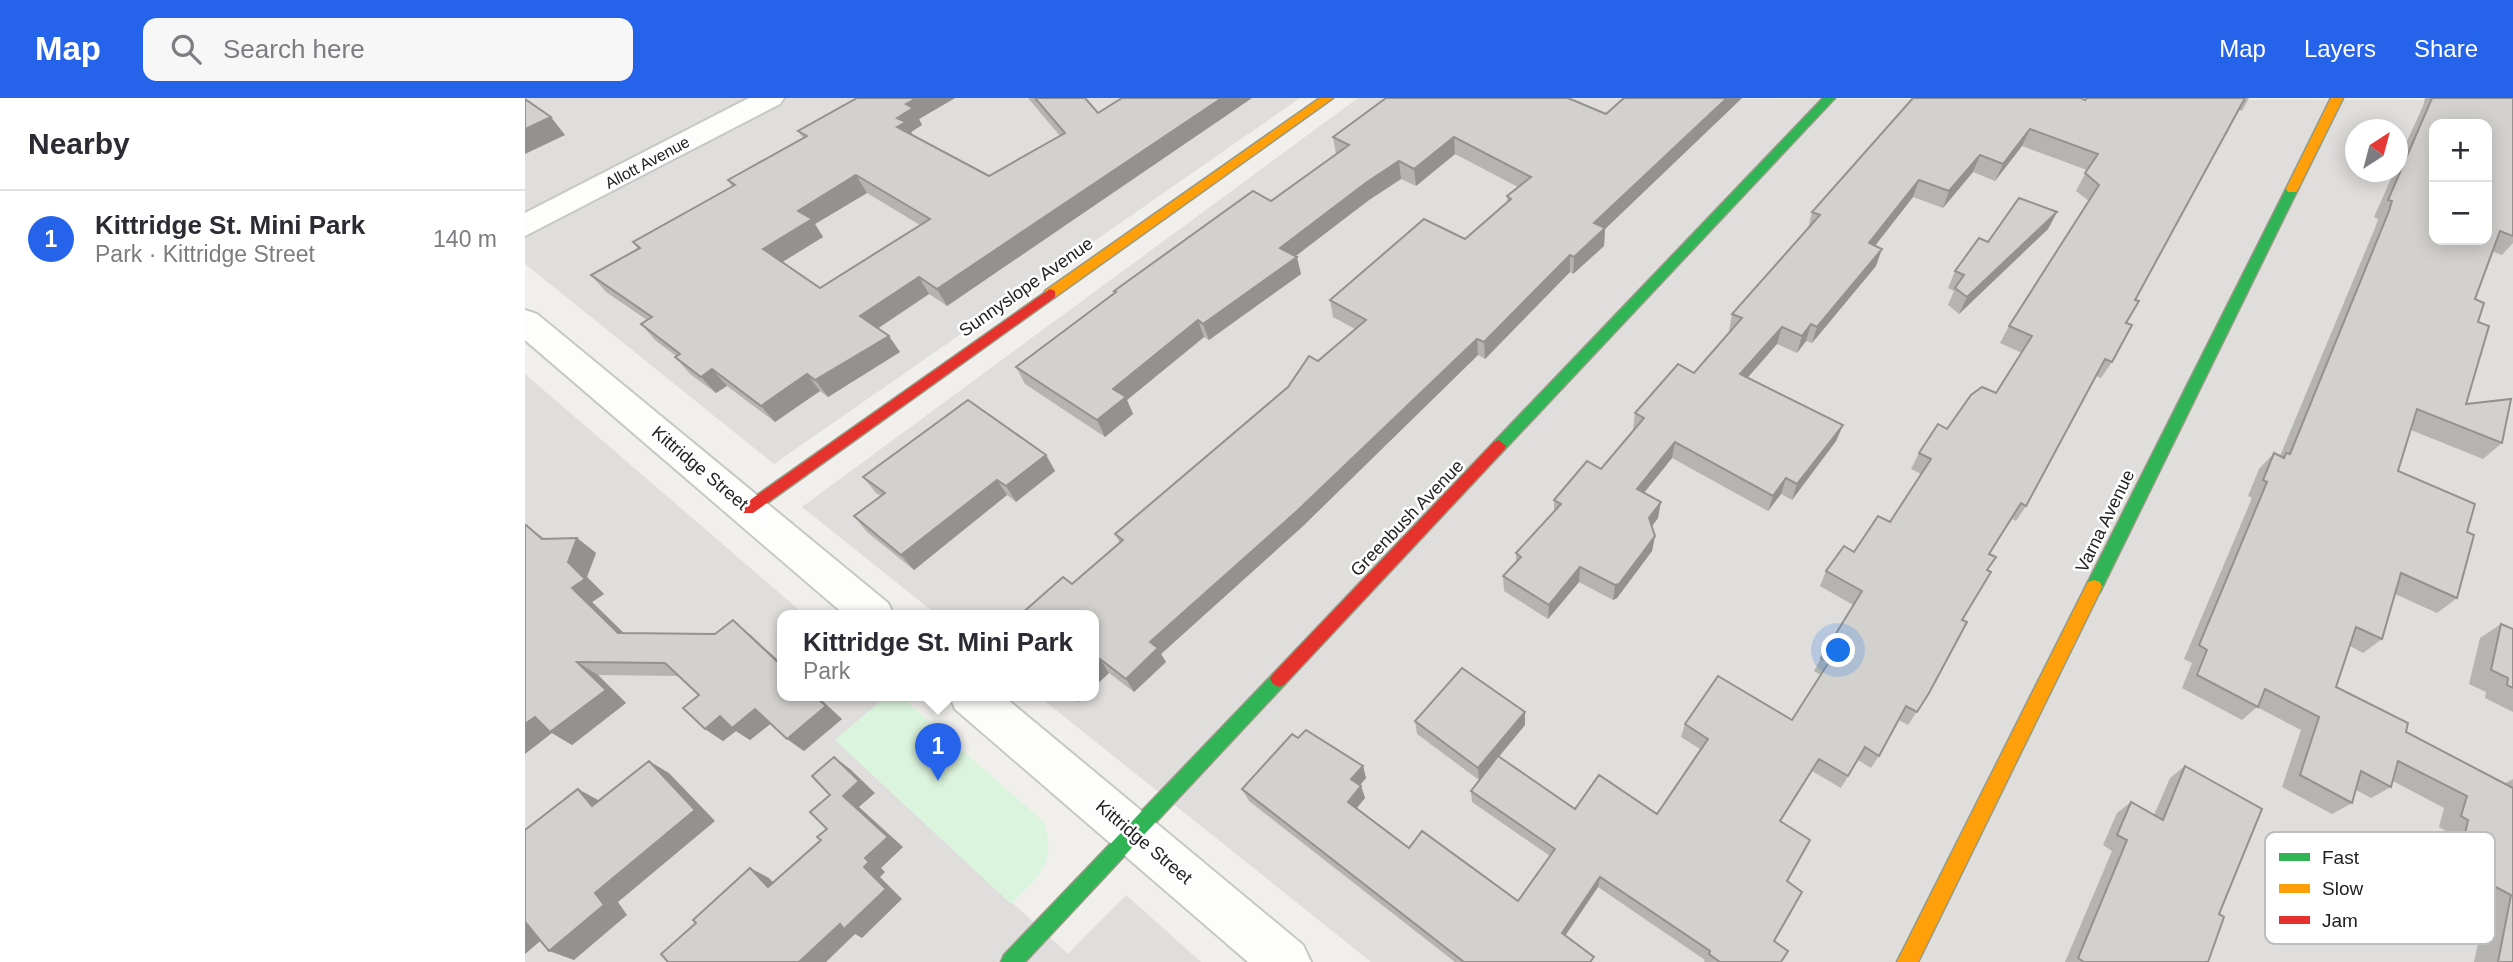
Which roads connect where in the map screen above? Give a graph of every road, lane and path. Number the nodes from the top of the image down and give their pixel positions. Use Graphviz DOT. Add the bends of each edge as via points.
graph roads {
  1 [pos="770,98"];
  2 [pos="1327,98"];
  3 [pos="1829,98"];
  4 [pos="2337,98"];
  5 [pos="525,226"];
  6 [pos="525,322"];
  7 [pos="748,509"];
  8 [pos="868,610"];
  9 [pos="977,701"];
  10 [pos="1134,833"];
  11 [pos="1011,962"];
  12 [pos="1286,962"];
  13 [pos="1907,962"];
  1 -- 5 [label="street, Allott Avenue"];
  2 -- 7 [label="street, Sunnyslope Avenue"];
  3 -- 10 [label="street, Greenbush Avenue"];
  4 -- 13 [label="street, Varna Avenue"];
  6 -- 7 [label="street, Kittridge Street"];
  7 -- 8 [label="street, Kittridge Street"];
  9 -- 10 [label="street, Kittridge Street"];
  10 -- 11 [label="street, Greenbush Avenue"];
  10 -- 12 [label="street, Kittridge Street"];
}
